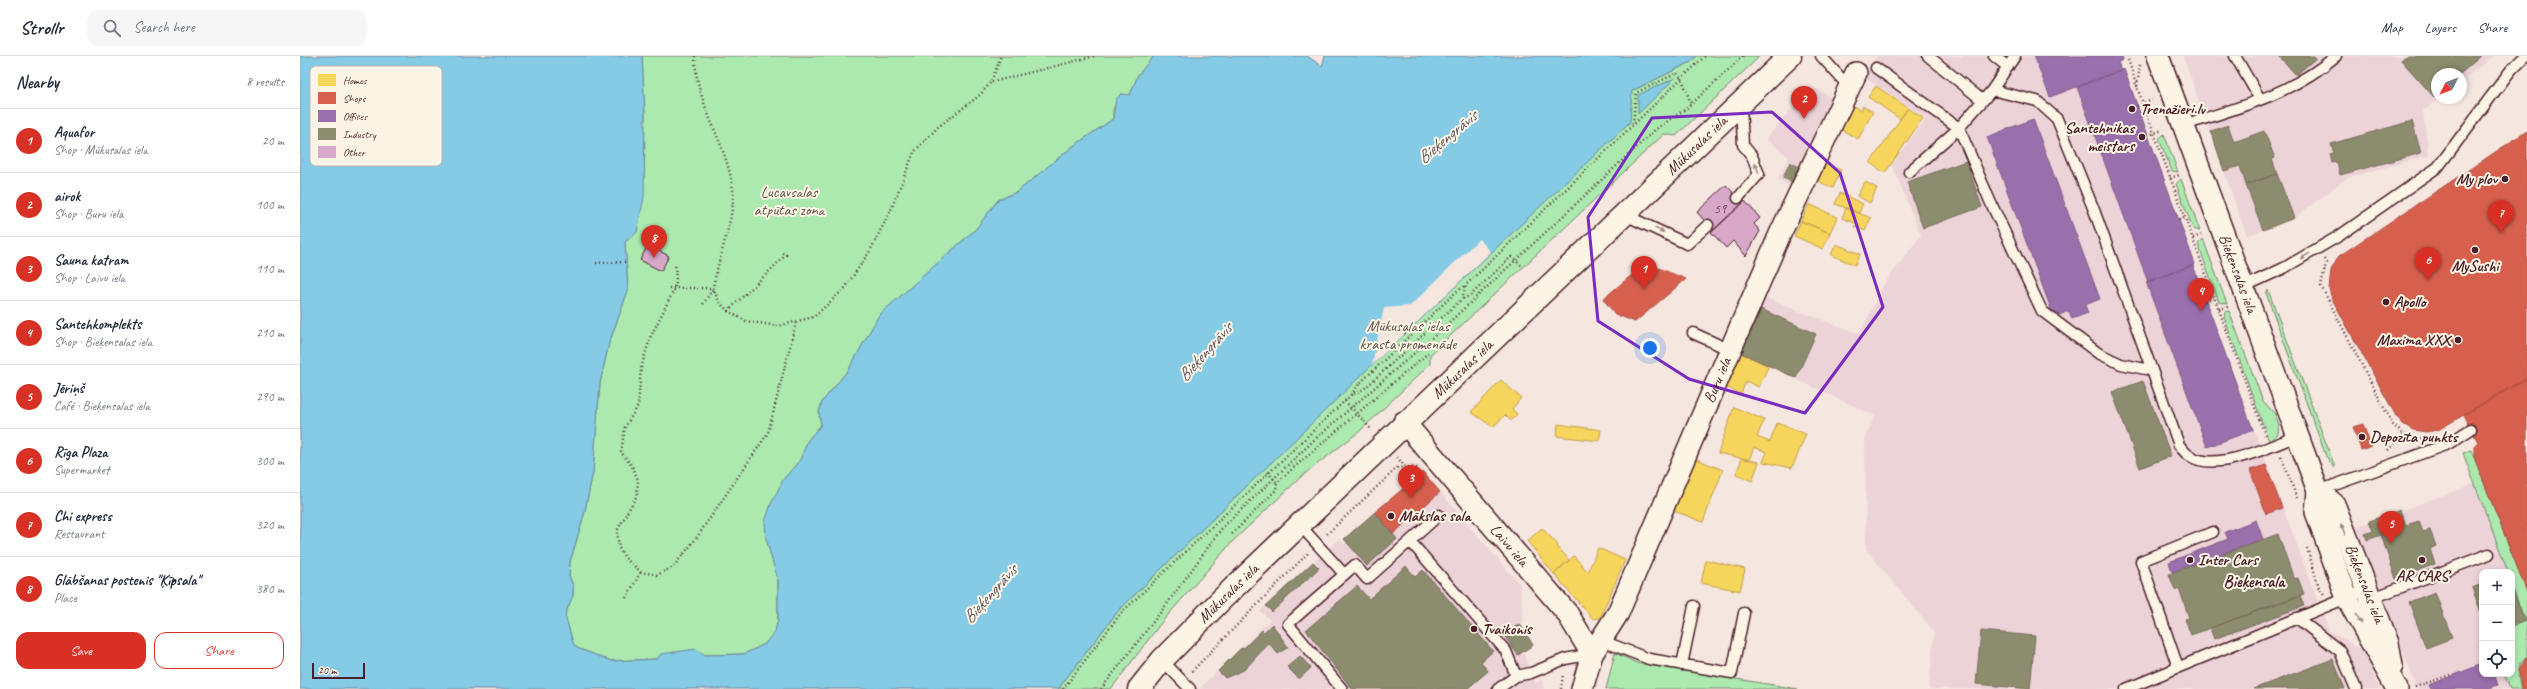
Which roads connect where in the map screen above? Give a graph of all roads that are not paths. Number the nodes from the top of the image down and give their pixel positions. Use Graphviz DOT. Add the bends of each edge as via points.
graph roads {
  1 [pos="1790,56"];
  2 [pos="1821,56"];
  3 [pos="1928,56"];
  4 [pos="1994,56"];
  5 [pos="2015,56"];
  6 [pos="2235,56"];
  7 [pos="2336,56"];
  8 [pos="2525,56"];
  9 [pos="2150,57"];
  10 [pos="2008,67"];
  11 [pos="1876,68"];
  12 [pos="1852,80"];
  13 [pos="1992,90"];
  14 [pos="2260,99"];
  15 [pos="1982,100"];
  16 [pos="1740,102"];
  17 [pos="2184,125"];
  18 [pos="1959,128"];
  19 [pos="1909,172"];
  20 [pos="1738,198"];
  21 [pos="1624,214"];
  22 [pos="1708,225"];
  23 [pos="2242,287"];
  24 [pos="1693,333"];
  25 [pos="1730,350"];
  26 [pos="2150,370"];
  27 [pos="1404,422"];
  28 [pos="2471,429"];
  29 [pos="2297,436"];
  30 [pos="2318,491"];
  31 [pos="1439,515"];
  32 [pos="1299,524"];
  33 [pos="2213,532"];
  34 [pos="1410,541"];
  35 [pos="2489,554"];
  36 [pos="1344,574"];
  37 [pos="2368,594"];
  38 [pos="2347,598"];
  39 [pos="1694,606"];
  40 [pos="1744,613"];
  41 [pos="2297,618"];
  42 [pos="1596,647"];
  43 [pos="1162,660"];
  44 [pos="1682,665"];
  45 [pos="2178,667"];
  46 [pos="1516,676"];
  47 [pos="2401,688"];
  48 [pos="1139,689"];
  49 [pos="1190,689"];
  50 [pos="1342,689"];
  51 [pos="1498,689"];
  52 [pos="1582,689"];
  53 [pos="2126,689"];
  54 [pos="2356,689"];
  1 -- 16 [label="main road, Mūkusalas iela"];
  2 -- 12 [label="lane"];
  3 -- 15 [label="lane"];
  4 -- 10 [label="lane"];
  5 -- 10 [label="lane"];
  6 -- 14 [label="lane"];
  7 -- 14 [label="lane" via="2300,83"];
  8 -- 23 [label="lane, one-way" via="2511,70 2438,167 2339,236"];
  9 -- 17 [label="street, Bieķensalas iela"];
  10 -- 13 [label="lane"];
  11 -- 18 [label="lane"];
  12 -- 25 [label="street, Buru iela" via="1780,234"];
  13 -- 15 [label="lane"];
  13 -- 26 [label="lane" via="2037,101 2057,119 2094,210"];
  14 -- 17 [label="lane"];
  15 -- 18 [label="lane"];
  20 -- 16 [label="lane, one-way" via="1759,174 1752,156 1743,145"];
  16 -- 21 [label="main road, Mūkusalas iela"];
  17 -- 23 [label="street, Bieķensalas iela"];
  18 -- 19 [label="lane"];
  18 -- 26 [label="lane" via="2042,311 2098,353 2121,364"];
  21 -- 22 [label="lane, one-way" via="1687,244"];
  21 -- 27 [label="main road, Mūkusalas iela"];
  23 -- 29 [label="street, Bieķensalas iela"];
  24 -- 25 [label="lane"];
  25 -- 42 [label="street, Buru iela" via="1618,613"];
  26 -- 29 [label="lane" via="2179,445 2190,457 2208,461 2227,460"];
  27 -- 32 [label="main road, Mūkusalas iela"];
  27 -- 42 [label="street, Laivu iela"];
  28 -- 30 [label="lane" via="2448,444"];
  29 -- 30 [label="street, Bieķensalas iela"];
  37 -- 30 [label="street, Bieķensalas iela, one-way" via="2334,504"];
  30 -- 38 [label="street, Bieķensalas iela" via="2316,512"];
  31 -- 34 [label="lane"];
  32 -- 36 [label="lane"];
  32 -- 43 [label="main road, Mūkusalas iela"];
  33 -- 45 [label="lane" via="2141,561"];
  34 -- 36 [label="lane" via="1367,579 1355,565"];
  34 -- 46 [label="lane" via="1506,651"];
  35 -- 37 [label="lane"];
  36 -- 50 [label="lane" via="1288,624"];
  37 -- 38 [label="lane"];
  37 -- 47 [label="street, Bieķensalas iela" via="2388,643"];
  38 -- 41 [label="lane"];
  38 -- 47 [label="street, Bieķensalas iela, one-way"];
  39 -- 44 [label="lane"];
  40 -- 44 [label="lane" via="1732,673"];
  41 -- 45 [label="lane"];
  41 -- 54 [label="lane" via="2340,651"];
  42 -- 44 [label="lane"];
  42 -- 46 [label="lane" via="1531,673"];
  42 -- 52 [label="street, Buru iela"];
  43 -- 48 [label="main road, Mūkusalas iela"];
  43 -- 49 [label="lane"];
  45 -- 53 [label="lane"];
  46 -- 51 [label="lane"];
}
